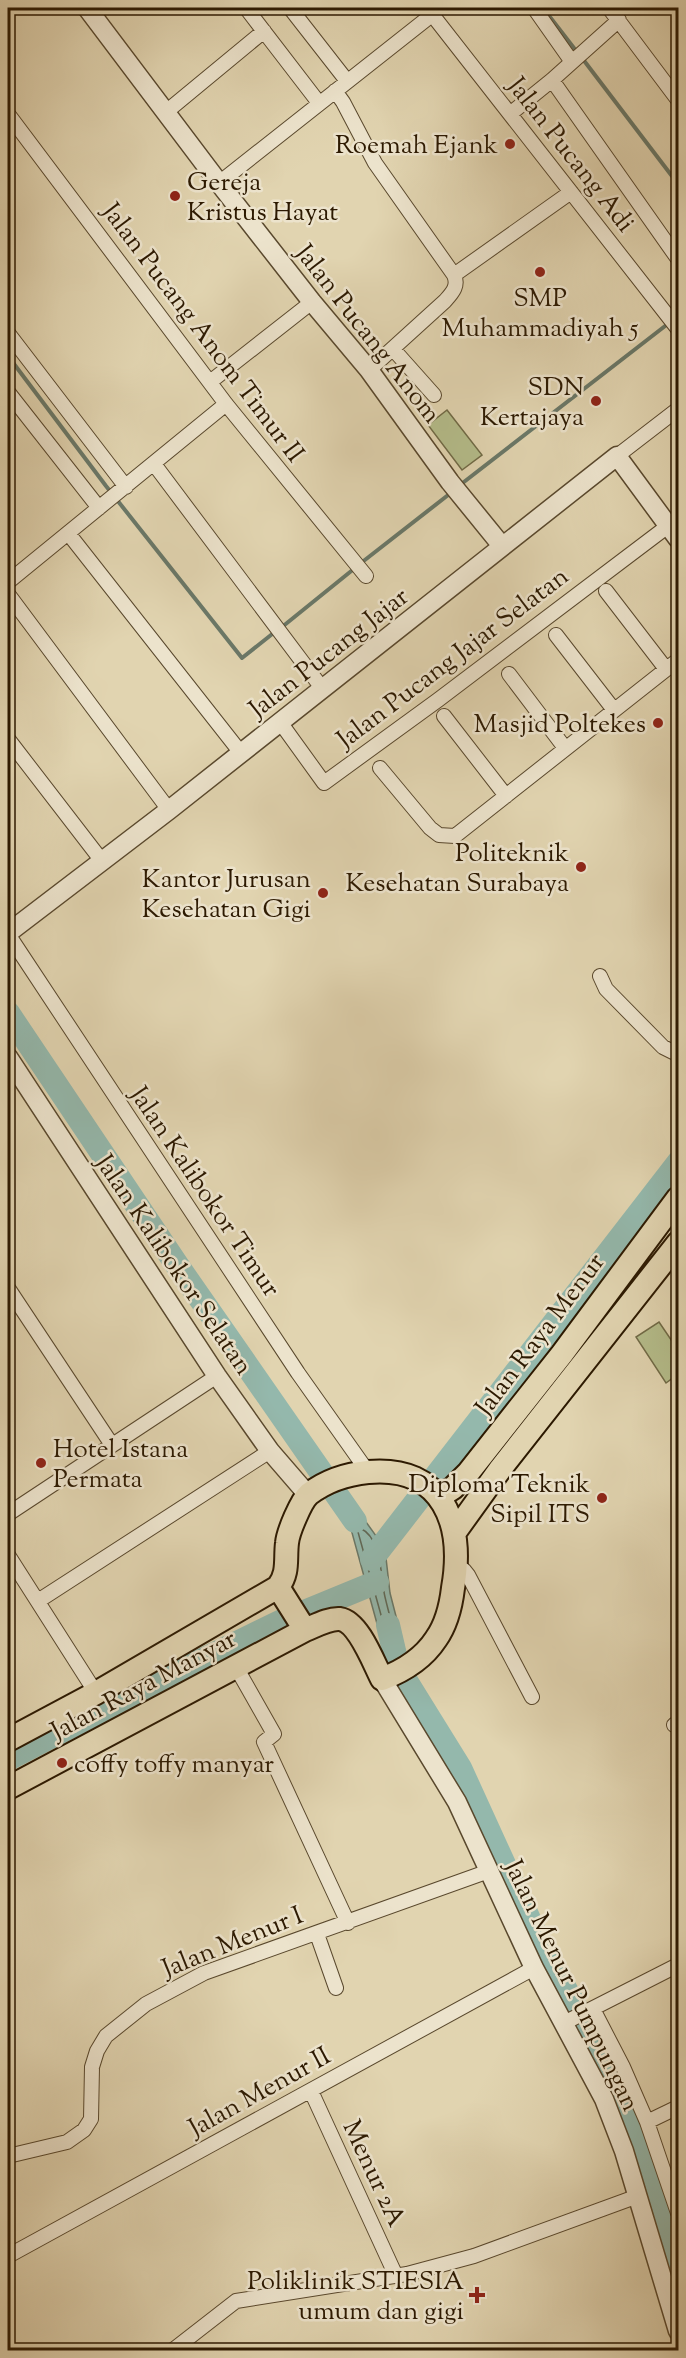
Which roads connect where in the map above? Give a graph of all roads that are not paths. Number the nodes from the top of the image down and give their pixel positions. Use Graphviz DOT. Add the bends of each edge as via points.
graph roads {
  1 [pos="87,8"];
  2 [pos="246,8"];
  3 [pos="290,8"];
  4 [pos="534,8"];
  5 [pos="609,8"];
  6 [pos="430,11"];
  7 [pos="619,20"];
  8 [pos="264,31"];
  9 [pos="577,58"];
  10 [pos="552,80"];
  11 [pos="347,81"];
  12 [pos="335,91"];
  13 [pos="678,100"];
  14 [pos="319,102"];
  15 [pos="166,112"];
  16 [pos="8,114"];
  17 [pos="510,114"];
  18 [pos="219,183"];
  19 [pos="572,192"];
  20 [pos="678,259"];
  21 [pos="454,275"];
  22 [pos="312,302"];
  23 [pos="675,322"];
  24 [pos="8,333"];
  25 [pos="393,349"];
  26 [pos="369,370"];
  27 [pos="210,382"];
  28 [pos="8,392"];
  29 [pos="434,395"];
  30 [pos="226,404"];
  31 [pos="678,409"];
  32 [pos="618,456"];
  33 [pos="154,464"];
  34 [pos="114,497"];
  35 [pos="673,532"];
  36 [pos="68,533"];
  37 [pos="502,546"];
  38 [pos="366,576"];
  39 [pos="9,577"];
  40 [pos="606,591"];
  41 [pos="8,594"];
  42 [pos="556,635"];
  43 [pos="678,660"];
  44 [pos="666,669"];
  45 [pos="509,674"];
  46 [pos="322,688"];
  47 [pos="614,710"];
  48 [pos="444,716"];
  49 [pos="280,722"];
  50 [pos="8,739"];
  51 [pos="565,748"];
  52 [pos="241,753"];
  53 [pos="380,768"];
  54 [pos="506,796"];
  55 [pos="169,810"];
  56 [pos="102,861"];
  57 [pos="8,934"];
  58 [pos="600,976"];
  59 [pos="678,1052"];
  60 [pos="8,1056"];
  61 [pos="678,1198"];
  62 [pos="645,1242"];
  63 [pos="673,1250"];
  64 [pos="631,1260"];
  65 [pos="654,1276"];
  66 [pos="8,1288"];
  67 [pos="217,1376"];
  68 [pos="112,1445"];
  69 [pos="270,1451"];
  70 [pos="368,1472"];
  71 [pos="430,1489"];
  72 [pos="310,1493"];
  73 [pos="8,1514"];
  74 [pos="456,1532"];
  75 [pos="8,1555"];
  76 [pos="457,1568"];
  77 [pos="278,1587"];
  78 [pos="38,1601"];
  79 [pos="305,1630"];
  80 [pos="236,1667"];
  81 [pos="397,1672"];
  82 [pos="96,1693"];
  83 [pos="532,1697"];
  84 [pos="8,1740"];
  85 [pos="8,1788"];
  86 [pos="489,1871"];
  87 [pos="348,1923"];
  88 [pos="317,1934"];
  89 [pos="678,1965"];
  90 [pos="534,1968"];
  91 [pos="336,1988"];
  92 [pos="580,2015"];
  93 [pos="311,2091"];
  94 [pos="678,2107"];
  95 [pos="647,2122"];
  96 [pos="8,2156"];
  97 [pos="638,2196"];
  98 [pos="678,2213"];
  99 [pos="8,2256"];
  100 [pos="396,2276"];
  101 [pos="678,2331"];
  102 [pos="179,2349"];
  1 -- 15 [label="street, Jalan Pucang Anom"];
  2 -- 8 [label="street"];
  3 -- 11 [label="street"];
  4 -- 9 [label="street"];
  5 -- 7 [label="street"];
  6 -- 11 [label="street"];
  6 -- 17 [label="street, Jalan Pucang Adi"];
  7 -- 9 [label="street"];
  7 -- 13 [label="street"];
  8 -- 14 [label="street"];
  8 -- 15 [label="street"];
  9 -- 10 [label="street"];
  10 -- 17 [label="street"];
  10 -- 20 [label="street"];
  11 -- 12 [label="street"];
  12 -- 14 [label="street"];
  12 -- 21 [label="street" via="375,163"];
  14 -- 18 [label="street"];
  15 -- 18 [label="street, Jalan Pucang Anom"];
  16 -- 27 [label="street, Jalan Pucang Anom Timur II"];
  17 -- 19 [label="street, Jalan Pucang Adi"];
  18 -- 22 [label="street, Jalan Pucang Anom"];
  19 -- 21 [label="street"];
  19 -- 23 [label="street, Jalan Pucang Adi"];
  21 -- 25 [label="street" via="452,293"];
  22 -- 26 [label="street, Jalan Pucang Anom"];
  22 -- 27 [label="street"];
  24 -- 34 [label="street"];
  25 -- 26 [label="street"];
  25 -- 29 [label="street"];
  26 -- 37 [label="street, Jalan Pucang Anom"];
  27 -- 30 [label="street, Jalan Pucang Anom Timur II"];
  28 -- 34 [label="street"];
  30 -- 33 [label="street"];
  30 -- 38 [label="street, Jalan Pucang Anom Timur II"];
  31 -- 32 [label="street, Jalan Pucang Jajar"];
  32 -- 35 [label="street"];
  32 -- 37 [label="street, Jalan Pucang Jajar"];
  33 -- 34 [label="street"];
  33 -- 46 [label="street"];
  34 -- 36 [label="street"];
  35 -- 49 [label="street, Jalan Pucang Jajar Selatan" via="324,783"];
  36 -- 39 [label="street"];
  36 -- 52 [label="street"];
  37 -- 46 [label="street, Jalan Pucang Jajar"];
  40 -- 44 [label="street"];
  41 -- 55 [label="street"];
  42 -- 47 [label="street"];
  43 -- 44 [label="street"];
  44 -- 47 [label="street"];
  45 -- 51 [label="street"];
  46 -- 49 [label="street, Jalan Pucang Jajar"];
  47 -- 51 [label="street"];
  48 -- 54 [label="street"];
  49 -- 52 [label="street, Jalan Pucang Jajar"];
  50 -- 56 [label="street"];
  51 -- 54 [label="street"];
  52 -- 55 [label="street, Jalan Pucang Jajar"];
  53 -- 54 [label="street" via="439,835 450,837 461,832"];
  55 -- 56 [label="street, Jalan Pucang Jajar"];
  56 -- 57 [label="street, Jalan Pucang Jajar"];
  57 -- 70 [label="street, Jalan Kalibokor Timur" via="291,1363"];
  58 -- 59 [label="street" via="606,989 663,1047"];
  60 -- 67 [label="street, Jalan Kalibokor Selatan"];
  61 -- 62 [label="main road, Jalan Raya Menur"];
  62 -- 63 [label="main road"];
  62 -- 64 [label="main road, Jalan Raya Menur"];
  63 -- 65 [label="main road, Jalan Raya Menur"];
  64 -- 65 [label="main road"];
  64 -- 71 [label="main road, Jalan Raya Menur" via="468,1473 453,1488"];
  65 -- 74 [label="main road, Jalan Raya Menur" via="505,1463"];
  66 -- 68 [label="street"];
  67 -- 68 [label="street"];
  67 -- 69 [label="street, Jalan Kalibokor Selatan"];
  68 -- 73 [label="street"];
  69 -- 72 [label="street, Jalan Kalibokor Selatan"];
  69 -- 78 [label="street"];
  70 -- 71 [label="main road" via="390,1472"];
  70 -- 72 [label="main road" via="342,1477"];
  71 -- 74 [label="main road" via="449,1513"];
  72 -- 77 [label="main road" via="288,1534 286,1567"];
  74 -- 76 [label="main road"];
  75 -- 78 [label="street"];
  76 -- 81 [label="main road" via="443,1628 430,1647"];
  76 -- 83 [label="street" via="468,1575"];
  77 -- 79 [label="main road"];
  77 -- 82 [label="main road, Jalan Raya Manyar"];
  78 -- 82 [label="street"];
  79 -- 80 [label="main road, Jalan Raya Manyar"];
  79 -- 81 [label="main road" via="331,1620 347,1622"];
  80 -- 85 [label="main road, Jalan Raya Manyar"];
  80 -- 87 [label="street" via="274,1734 264,1742"];
  81 -- 86 [label="street, Jalan Menur Pumpungan"];
  82 -- 84 [label="main road, Jalan Raya Manyar"];
  86 -- 87 [label="street, Jalan Menur I"];
  86 -- 90 [label="street, Jalan Menur Pumpungan"];
  87 -- 88 [label="street, Jalan Menur I"];
  88 -- 91 [label="street"];
  88 -- 96 [label="street, Jalan Menur I" via="204,1973 146,2004 106,2037 97,2051 92,2067 91,2119 84,2130 67,2142"];
  89 -- 92 [label="street"];
  90 -- 92 [label="street, Jalan Menur Pumpungan"];
  90 -- 93 [label="street, Jalan Menur II"];
  92 -- 95 [label="street" via="623,2067"];
  92 -- 97 [label="street, Jalan Menur Pumpungan"];
  93 -- 99 [label="street, Jalan Menur II"];
  93 -- 100 [label="street, Menur 2A"];
  94 -- 95 [label="street"];
  95 -- 98 [label="street"];
  97 -- 100 [label="street" via="474,2256"];
  97 -- 101 [label="street, Jalan Menur Pumpungan"];
  100 -- 102 [label="street" via="236,2301"];
}
